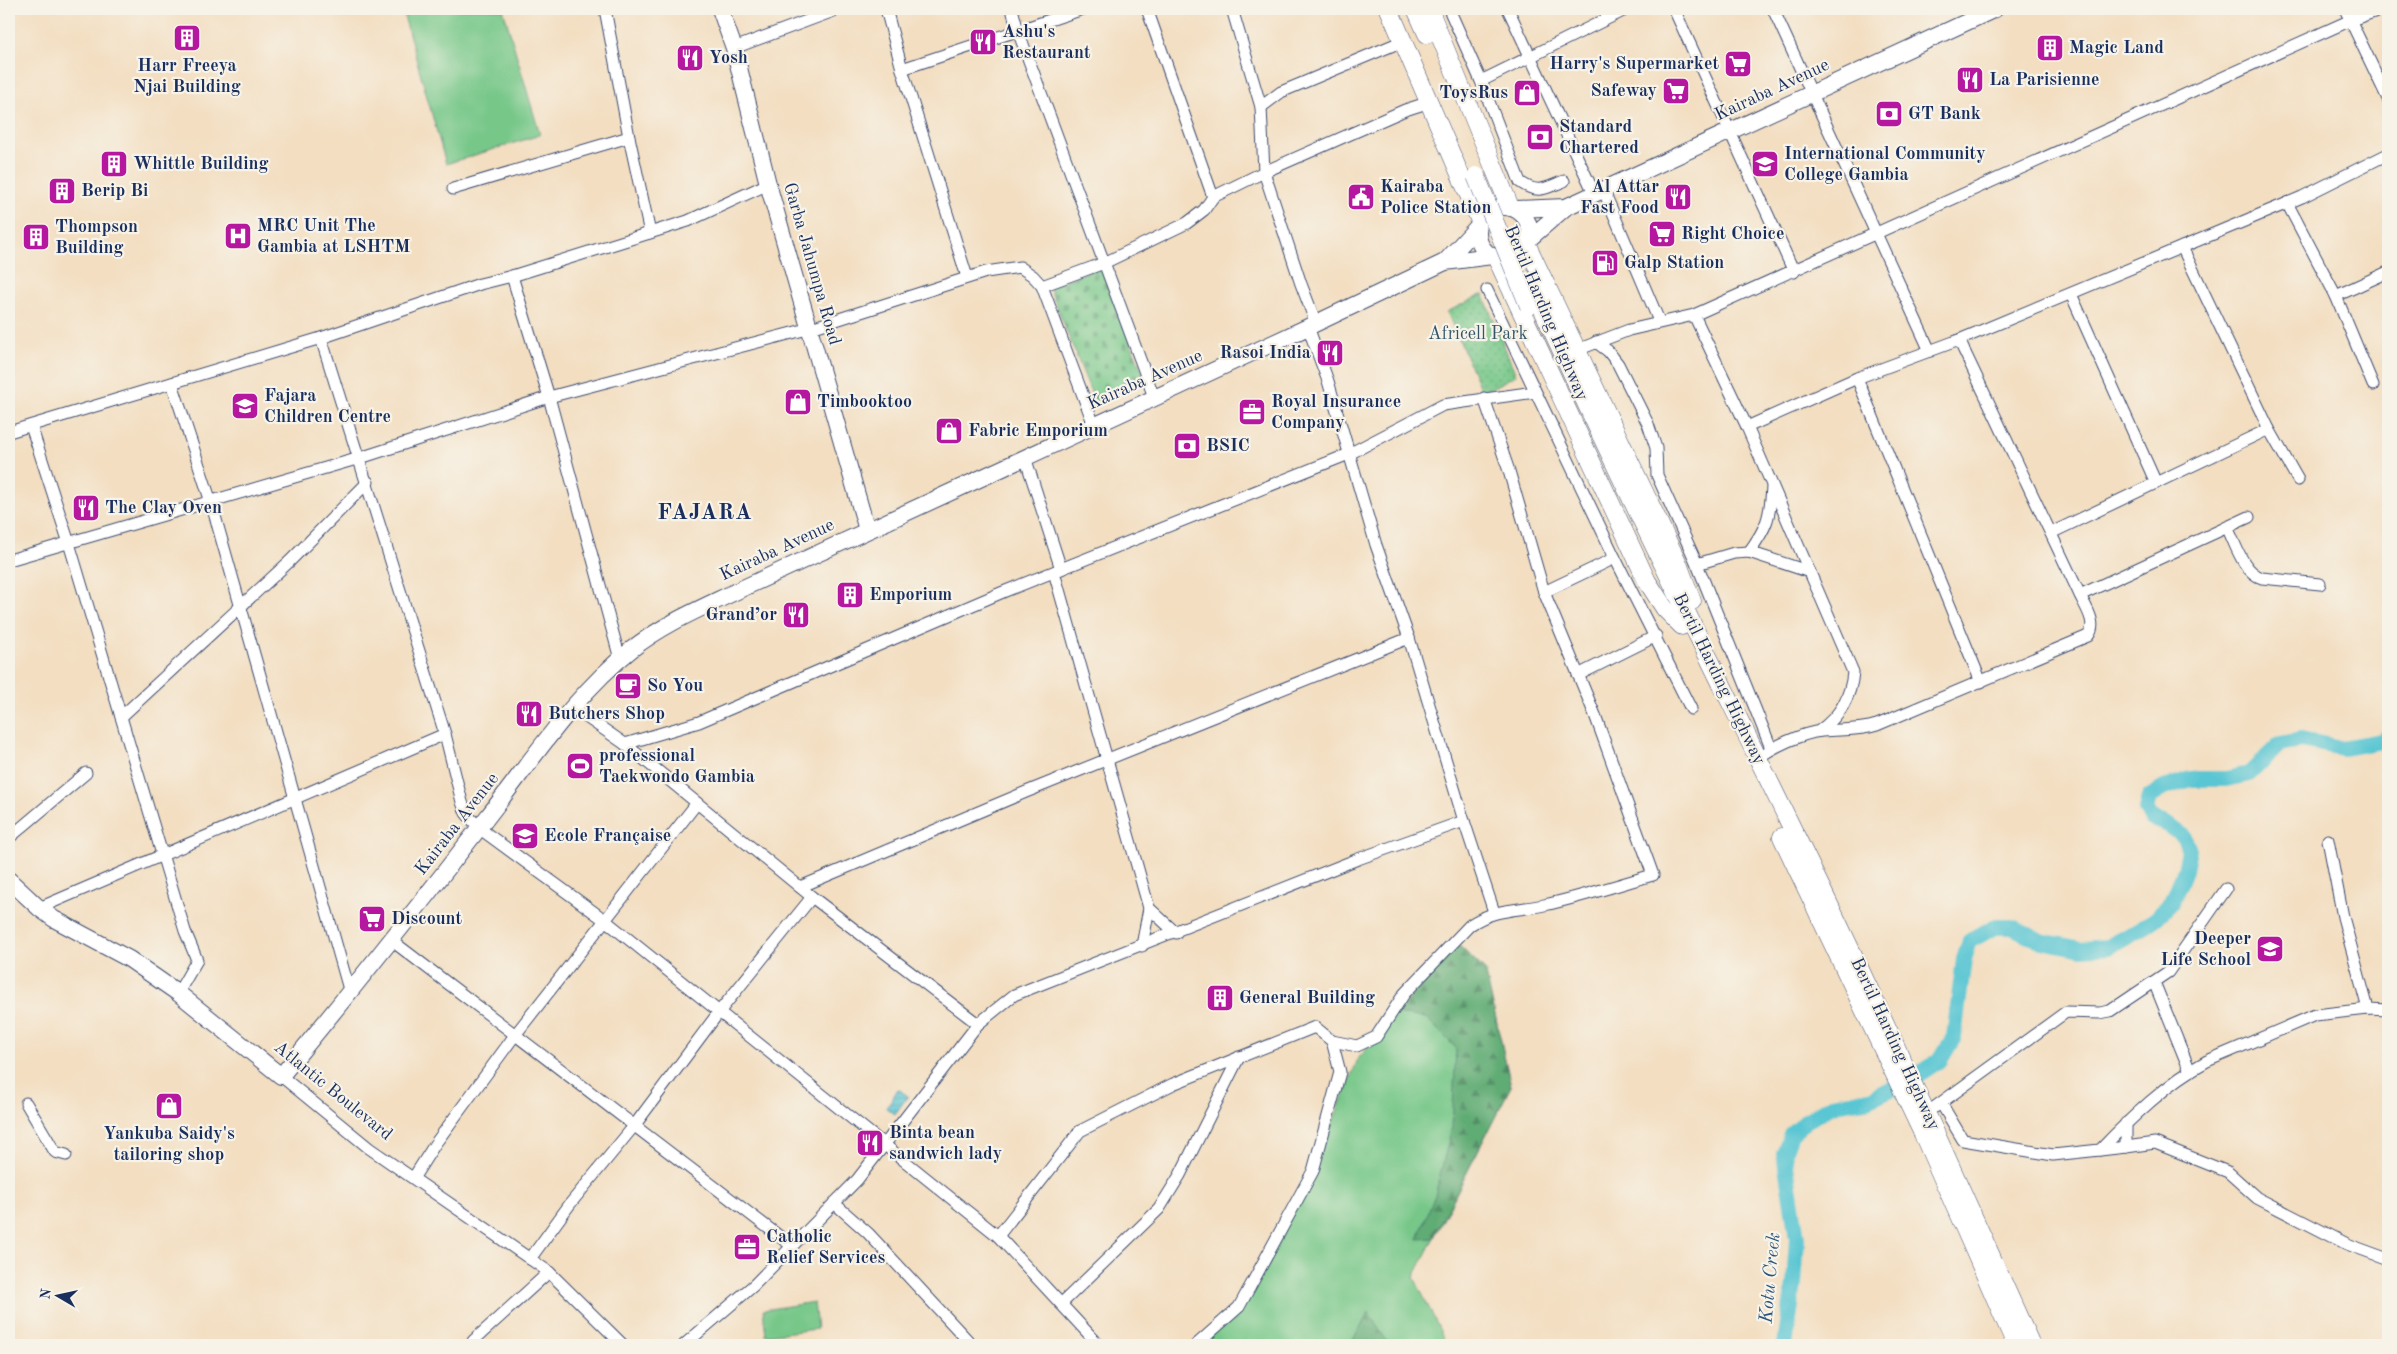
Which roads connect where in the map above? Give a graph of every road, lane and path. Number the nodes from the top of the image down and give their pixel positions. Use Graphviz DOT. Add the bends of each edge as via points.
graph roads {
  1 [pos="605,9"];
  2 [pos="720,9"];
  3 [pos="839,9"];
  4 [pos="886,9"];
  5 [pos="1012,9"];
  6 [pos="1082,9"];
  7 [pos="1147,9"];
  8 [pos="1232,9"];
  9 [pos="1389,9"];
  10 [pos="1402,9"];
  11 [pos="1416,9"];
  12 [pos="1429,9"];
  13 [pos="1449,9"];
  14 [pos="1508,9"];
  15 [pos="1628,9"];
  16 [pos="1674,9"];
  17 [pos="1773,9"];
  18 [pos="1995,9"];
  19 [pos="2345,9"];
  20 [pos="2382,9"];
  21 [pos="2351,20"];
  22 [pos="1018,31"];
  23 [pos="1403,41"];
  24 [pos="734,48"];
  25 [pos="1532,57"];
  26 [pos="902,69"];
  27 [pos="1481,81"];
  28 [pos="1812,93"];
  29 [pos="2388,99"];
  30 [pos="1430,102"];
  31 [pos="1261,107"];
  32 [pos="1729,131"];
  33 [pos="629,137"];
  34 [pos="2388,154"];
  35 [pos="1264,172"];
  36 [pos="1564,181"];
  37 [pos="768,184"];
  38 [pos="453,189"];
  39 [pos="1598,191"];
  40 [pos="1213,197"];
  41 [pos="2287,203"];
  42 [pos="1566,207"];
  43 [pos="1513,208"];
  44 [pos="1479,224"];
  45 [pos="1874,232"];
  46 [pos="650,233"];
  47 [pos="1528,242"];
  48 [pos="2182,248"];
  49 [pos="1494,257"];
  50 [pos="1444,262"];
  51 [pos="1104,263"];
  52 [pos="1794,272"];
  53 [pos="2388,272"];
  54 [pos="512,276"];
  55 [pos="968,277"];
  56 [pos="1042,286"];
  57 [pos="1487,290"];
  58 [pos="2071,294"];
  59 [pos="2336,296"];
  60 [pos="1694,315"];
  61 [pos="1660,321"];
  62 [pos="1312,325"];
  63 [pos="810,328"];
  64 [pos="321,338"];
  65 [pos="1959,340"];
  66 [pos="1596,342"];
  67 [pos="1577,350"];
  68 [pos="1930,351"];
  69 [pos="1857,378"];
  70 [pos="172,383"];
  71 [pos="2373,385"];
  72 [pos="1535,392"];
  73 [pos="549,397"];
  74 [pos="1154,397"];
  75 [pos="1484,398"];
  76 [pos="1094,425"];
  77 [pos="31,426"];
  78 [pos="1747,427"];
  79 [pos="2269,429"];
  80 [pos="9,432"];
  81 [pos="1349,454"];
  82 [pos="1025,457"];
  83 [pos="360,458"];
  84 [pos="2298,480"];
  85 [pos="368,482"];
  86 [pos="2156,483"];
  87 [pos="1772,485"];
  88 [pos="211,502"];
  89 [pos="2249,517"];
  90 [pos="2227,527"];
  91 [pos="867,530"];
  92 [pos="2051,533"];
  93 [pos="69,543"];
  94 [pos="1749,552"];
  95 [pos="1615,558"];
  96 [pos="9,560"];
  97 [pos="1697,564"];
  98 [pos="1057,570"];
  99 [pos="1810,572"];
  100 [pos="2320,584"];
  101 [pos="1544,592"];
  102 [pos="2080,595"];
  103 [pos="1677,604"];
  104 [pos="240,608"];
  105 [pos="1687,624"];
  106 [pos="1656,636"];
  107 [pos="1410,638"];
  108 [pos="620,659"];
  109 [pos="1578,675"];
  110 [pos="1981,682"];
  111 [pos="573,708"];
  112 [pos="1691,709"];
  113 [pos="121,717"];
  114 [pos="1819,731"];
  115 [pos="445,734"];
  116 [pos="625,744"];
  117 [pos="1771,748"];
  118 [pos="1757,759"];
  119 [pos="1106,760"];
  120 [pos="86,773"];
  121 [pos="295,799"];
  122 [pos="698,803"];
  123 [pos="1464,822"];
  124 [pos="480,828"];
  125 [pos="9,838"];
  126 [pos="2328,840"];
  127 [pos="162,854"];
  128 [pos="9,880"];
  129 [pos="800,887"];
  130 [pos="2226,889"];
  131 [pos="812,897"];
  132 [pos="39,908"];
  133 [pos="1149,908"];
  134 [pos="1494,912"];
  135 [pos="606,921"];
  136 [pos="1176,933"];
  137 [pos="390,940"];
  138 [pos="1142,946"];
  139 [pos="2154,982"];
  140 [pos="178,993"];
  141 [pos="350,993"];
  142 [pos="2368,1009"];
  143 [pos="2388,1010"];
  144 [pos="719,1012"];
  145 [pos="978,1024"];
  146 [pos="515,1035"];
  147 [pos="1332,1041"];
  148 [pos="1239,1057"];
  149 [pos="2190,1071"];
  150 [pos="281,1076"];
  151 [pos="1902,1076"];
  152 [pos="1913,1099"];
  153 [pos="26,1104"];
  154 [pos="1934,1108"];
  155 [pos="2126,1123"];
  156 [pos="634,1126"];
  157 [pos="884,1143"];
  158 [pos="2126,1147"];
  159 [pos="2100,1150"];
  160 [pos="66,1155"];
  161 [pos="414,1177"];
  162 [pos="834,1203"];
  163 [pos="998,1236"];
  164 [pos="792,1246"];
  165 [pos="530,1259"];
  166 [pos="2388,1259"];
  167 [pos="549,1272"];
  168 [pos="1061,1304"];
  169 [pos="473,1341"];
  170 [pos="623,1345"];
  171 [pos="684,1345"];
  172 [pos="972,1345"];
  173 [pos="1099,1345"];
  174 [pos="1196,1345"];
  175 [pos="2016,1345"];
  176 [pos="2031,1345"];
  1 -- 33 [label="street"];
  2 -- 24 [label="street, Garba Jahumpa Road"];
  3 -- 24 [label="street"];
  4 -- 26 [label="street"];
  5 -- 22 [label="street"];
  6 -- 22 [label="street"];
  7 -- 40 [label="street"];
  8 -- 31 [label="street"];
  9 -- 23 [label="main road"];
  10 -- 103 [label="main road, Bertil Harding Highway, bridge" via="1560,378"];
  11 -- 103 [label="main road, Bertil Harding Highway" via="1571,373"];
  12 -- 43 [label="main road"];
  13 -- 27 [label="street"];
  14 -- 25 [label="street"];
  15 -- 25 [label="street"];
  16 -- 32 [label="street"];
  17 -- 28 [label="street"];
  18 -- 28 [label="street, Kairaba Avenue"];
  19 -- 21 [label="street"];
  20 -- 21 [label="street"];
  21 -- 29 [label="street"];
  21 -- 45 [label="street"];
  22 -- 26 [label="street"];
  22 -- 51 [label="street"];
  23 -- 30 [label="main road"];
  23 -- 31 [label="street" via="1281,92"];
  24 -- 37 [label="street, Garba Jahumpa Road"];
  25 -- 27 [label="street"];
  25 -- 39 [label="street"];
  26 -- 55 [label="street"];
  27 -- 36 [label="street" via="1520,182 1538,190"];
  28 -- 32 [label="street, Kairaba Avenue"];
  28 -- 45 [label="street"];
  30 -- 35 [label="street"];
  30 -- 44 [label="main road"];
  31 -- 35 [label="street"];
  32 -- 39 [label="street, Kairaba Avenue"];
  32 -- 52 [label="street"];
  33 -- 38 [label="street"];
  33 -- 46 [label="street"];
  34 -- 41 [label="street"];
  35 -- 40 [label="street"];
  35 -- 62 [label="street"];
  37 -- 46 [label="street" via="688,221"];
  37 -- 63 [label="street, Garba Jahumpa Road"];
  39 -- 42 [label="street, Kairaba Avenue"];
  39 -- 61 [label="street"];
  40 -- 51 [label="street" via="1204,210 1187,223"];
  41 -- 48 [label="street"];
  41 -- 59 [label="street"];
  42 -- 43 [label="street"];
  42 -- 47 [label="street"];
  43 -- 44 [label="street" via="1493,209"];
  43 -- 47 [label="street" via="1528,222"];
  44 -- 49 [label="street" via="1480,244"];
  44 -- 50 [label="street"];
  45 -- 52 [label="street"];
  45 -- 68 [label="street"];
  46 -- 54 [label="street"];
  47 -- 49 [label="street" via="1514,257"];
  47 -- 67 [label="main road"];
  48 -- 58 [label="street"];
  48 -- 79 [label="street"];
  49 -- 50 [label="street"];
  49 -- 105 [label="main road" via="1647,581 1665,609"];
  50 -- 62 [label="street, Kairaba Avenue"];
  51 -- 56 [label="street"];
  51 -- 74 [label="street"];
  52 -- 60 [label="street"];
  53 -- 59 [label="street"];
  54 -- 64 [label="street"];
  54 -- 73 [label="street"];
  55 -- 56 [label="street" via="1020,268"];
  55 -- 63 [label="street"];
  56 -- 76 [label="street"];
  57 -- 72 [label="street"];
  58 -- 65 [label="street"];
  58 -- 86 [label="street"];
  59 -- 71 [label="street"];
  60 -- 61 [label="street"];
  60 -- 78 [label="street"];
  61 -- 66 [label="street"];
  62 -- 74 [label="street, Kairaba Avenue"];
  62 -- 81 [label="street"];
  63 -- 73 [label="street"];
  63 -- 91 [label="street, Garba Jahumpa Road"];
  64 -- 70 [label="street"];
  64 -- 83 [label="street"];
  65 -- 68 [label="street"];
  65 -- 92 [label="street"];
  66 -- 67 [label="street"];
  66 -- 97 [label="street" via="1618,364 1648,424 1656,448 1658,475"];
  67 -- 105 [label="main road" via="1677,562 1694,607"];
  68 -- 69 [label="street"];
  69 -- 78 [label="street"];
  69 -- 110 [label="street"];
  70 -- 77 [label="street"];
  70 -- 88 [label="street"];
  72 -- 75 [label="street"];
  72 -- 95 [label="street"];
  73 -- 83 [label="street"];
  73 -- 108 [label="street"];
  74 -- 76 [label="street, Kairaba Avenue"];
  75 -- 81 [label="street" via="1443,405"];
  75 -- 101 [label="street"];
  76 -- 82 [label="street, Kairaba Avenue"];
  77 -- 80 [label="street"];
  77 -- 93 [label="street"];
  78 -- 87 [label="street"];
  79 -- 84 [label="street"];
  79 -- 86 [label="street"];
  81 -- 98 [label="street"];
  81 -- 107 [label="street" via="1376,545"];
  82 -- 91 [label="street, Kairaba Avenue"];
  82 -- 98 [label="street"];
  83 -- 85 [label="street"];
  83 -- 88 [label="street"];
  85 -- 104 [label="street"];
  85 -- 115 [label="street"];
  86 -- 92 [label="street"];
  87 -- 94 [label="street" via="1764,531"];
  87 -- 99 [label="street"];
  88 -- 93 [label="street"];
  88 -- 104 [label="street"];
  89 -- 90 [label="street"];
  90 -- 100 [label="street" via="2253,575"];
  90 -- 102 [label="street"];
  91 -- 108 [label="street, Kairaba Avenue" via="680,618"];
  92 -- 102 [label="street"];
  93 -- 96 [label="street"];
  93 -- 113 [label="street"];
  94 -- 97 [label="street"];
  94 -- 99 [label="street"];
  95 -- 101 [label="street"];
  95 -- 106 [label="street"];
  97 -- 117 [label="street"];
  98 -- 116 [label="street" via="699,722"];
  98 -- 119 [label="street"];
  99 -- 114 [label="street" via="1853,672 1842,708"];
  101 -- 109 [label="street"];
  102 -- 110 [label="street" via="2093,625 2088,636"];
  103 -- 105 [label="main road, Bertil Harding Highway"];
  104 -- 113 [label="street"];
  104 -- 121 [label="street"];
  105 -- 118 [label="main road, Bertil Harding Highway"];
  105 -- 151 [label="main road, Bertil Harding Highway"];
  106 -- 109 [label="street"];
  106 -- 112 [label="street"];
  107 -- 119 [label="street"];
  107 -- 123 [label="street"];
  108 -- 111 [label="street, Kairaba Avenue"];
  109 -- 134 [label="street" via="1653,875 1544,905"];
  110 -- 114 [label="street" via="1877,725 1859,730"];
  111 -- 116 [label="street"];
  111 -- 124 [label="street, Kairaba Avenue"];
  113 -- 127 [label="street"];
  114 -- 117 [label="street"];
  115 -- 121 [label="street"];
  115 -- 124 [label="street" via="466,813"];
  116 -- 122 [label="street"];
  117 -- 118 [label="street"];
  118 -- 151 [label="main road, Bertil Harding Highway"];
  119 -- 129 [label="street"];
  119 -- 133 [label="street"];
  120 -- 125 [label="street"];
  121 -- 127 [label="street"];
  121 -- 141 [label="street"];
  122 -- 129 [label="street"];
  122 -- 135 [label="street"];
  123 -- 134 [label="street"];
  123 -- 136 [label="street" via="1358,859"];
  124 -- 135 [label="street"];
  124 -- 137 [label="street, Kairaba Avenue"];
  126 -- 142 [label="street" via="2343,917"];
  127 -- 132 [label="street"];
  127 -- 140 [label="street" via="197,960"];
  128 -- 132 [label="street, Atlantic Boulevard"];
  129 -- 131 [label="street"];
  130 -- 139 [label="street" via="2168,972"];
  131 -- 144 [label="street"];
  131 -- 145 [label="street"];
  132 -- 140 [label="street, Atlantic Boulevard" via="65,926 129,959"];
  133 -- 136 [label="street"];
  133 -- 138 [label="street"];
  134 -- 147 [label="street" via="1470,925 1404,994 1376,1037 1356,1046"];
  135 -- 144 [label="street"];
  135 -- 146 [label="street"];
  136 -- 138 [label="street"];
  137 -- 141 [label="street, Kairaba Avenue"];
  137 -- 146 [label="street"];
  138 -- 145 [label="street" via="1014,995"];
  139 -- 149 [label="street"];
  139 -- 154 [label="street" via="2110,1011 2066,1012"];
  140 -- 150 [label="street, Atlantic Boulevard"];
  141 -- 150 [label="street, Kairaba Avenue"];
  142 -- 143 [label="street"];
  142 -- 149 [label="street" via="2315,1016"];
  144 -- 156 [label="street"];
  144 -- 157 [label="street"];
  145 -- 157 [label="street"];
  146 -- 156 [label="street"];
  146 -- 161 [label="street"];
  147 -- 148 [label="street" via="1315,1027"];
  147 -- 174 [label="street" via="1340,1072 1313,1171 1239,1307"];
  148 -- 163 [label="street" via="1173,1084 1080,1131"];
  148 -- 168 [label="street" via="1180,1175 1159,1209"];
  149 -- 155 [label="street"];
  150 -- 161 [label="street, Atlantic Boulevard" via="369,1148"];
  151 -- 152 [label="main road, Bertil Harding Highway"];
  152 -- 154 [label="main road, Bertil Harding Highway"];
  152 -- 175 [label="main road, Bertil Harding Highway"];
  153 -- 160 [label="street" via="55,1152"];
  154 -- 159 [label="street" via="1963,1140 2053,1155"];
  154 -- 176 [label="main road, Bertil Harding Highway"];
  155 -- 158 [label="street"];
  155 -- 159 [label="street"];
  156 -- 164 [label="street"];
  156 -- 165 [label="street"];
  157 -- 162 [label="street" via="857,1180"];
  157 -- 163 [label="street"];
  158 -- 159 [label="street"];
  158 -- 166 [label="street" via="2155,1143 2228,1172 2257,1198 2347,1244"];
  161 -- 165 [label="street, Atlantic Boulevard"];
  162 -- 164 [label="street"];
  162 -- 172 [label="street" via="868,1233"];
  163 -- 168 [label="street"];
  164 -- 171 [label="street" via="754,1285"];
  165 -- 167 [label="street, Atlantic Boulevard"];
  167 -- 169 [label="street"];
  167 -- 170 [label="street, Atlantic Boulevard"];
  168 -- 173 [label="street"];
}
